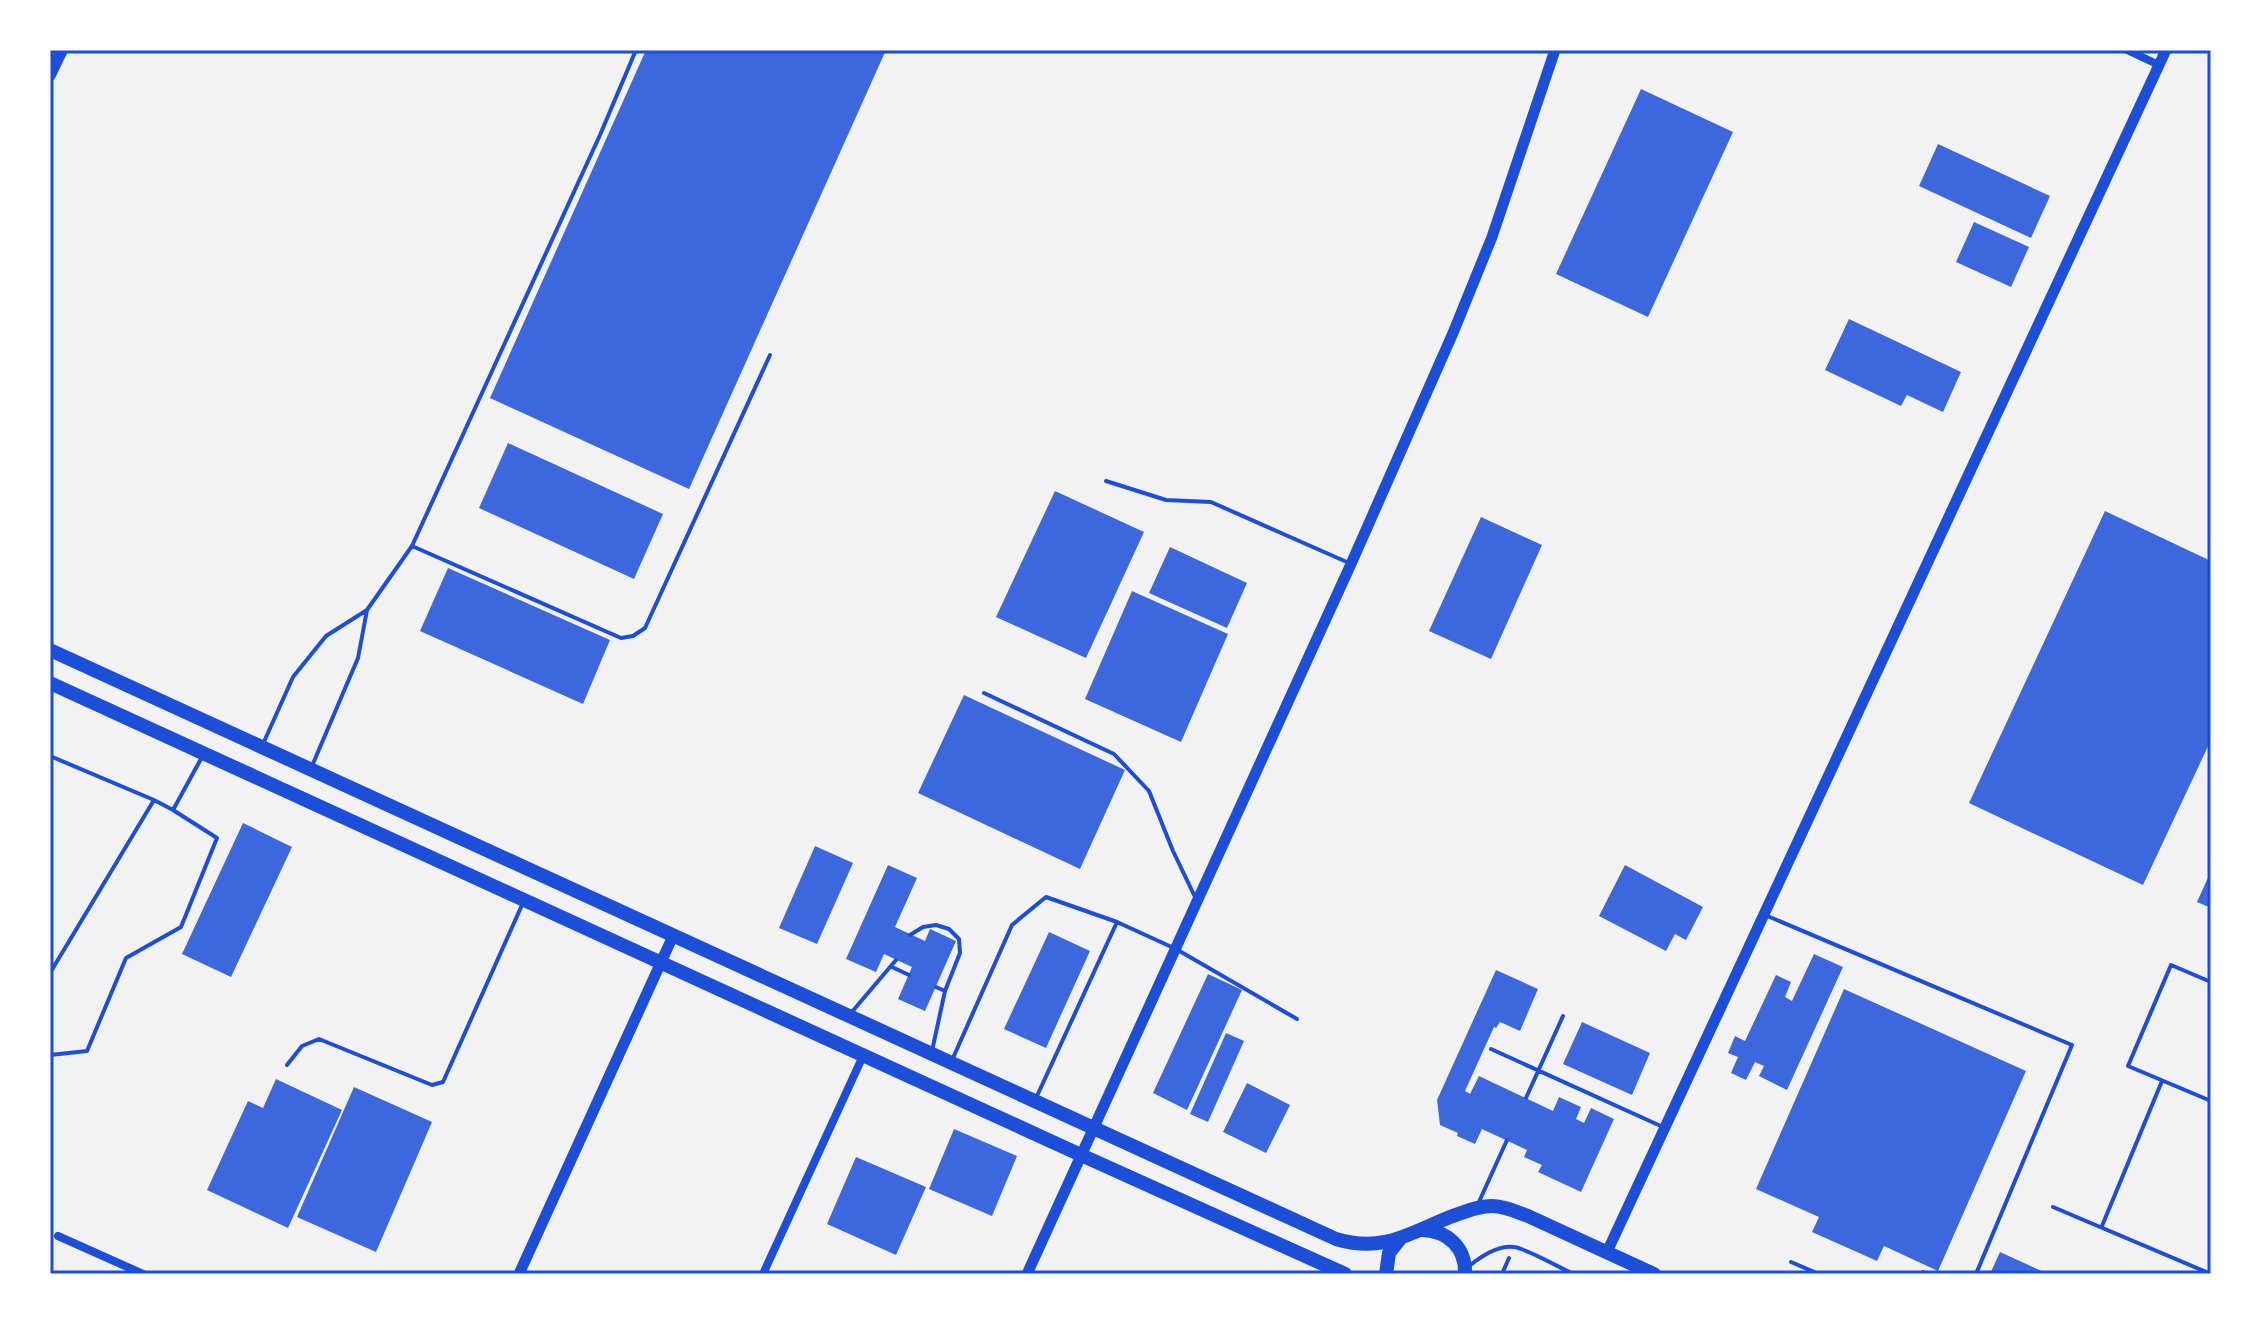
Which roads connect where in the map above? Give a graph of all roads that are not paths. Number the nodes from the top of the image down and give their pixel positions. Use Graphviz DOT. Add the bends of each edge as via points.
graph roads {
  1 [pos="62,50"];
  2 [pos="636,50"];
  3 [pos="1555,50"];
  4 [pos="2127,50"];
  5 [pos="2166,50"];
  6 [pos="2159,65"];
  7 [pos="50,75"];
  8 [pos="770,355"];
  9 [pos="1106,481"];
  10 [pos="412,546"];
  11 [pos="1351,564"];
  12 [pos="367,610"];
  13 [pos="50,650"];
  14 [pos="50,683"];
  15 [pos="984,693"];
  16 [pos="262,746"];
  17 [pos="204,753"];
  18 [pos="50,756"];
  19 [pos="311,769"];
  20 [pos="154,800"];
  21 [pos="173,810"];
  22 [pos="524,900"];
  23 [pos="1197,902"];
  24 [pos="1764,914"];
  25 [pos="1117,922"];
  26 [pos="910,935"];
  27 [pos="673,936"];
  28 [pos="1176,949"];
  29 [pos="896,960"];
  30 [pos="661,963"];
  31 [pos="892,967"];
  32 [pos="50,973"];
  33 [pos="909,975"];
  34 [pos="2211,982"];
  35 [pos="936,987"];
  36 [pos="945,991"];
  37 [pos="849,1016"];
  38 [pos="1563,1016"];
  39 [pos="1297,1019"];
  40 [pos="1491,1049"];
  41 [pos="931,1054"];
  42 [pos="50,1055"];
  43 [pos="863,1056"];
  44 [pos="950,1064"];
  45 [pos="287,1065"];
  46 [pos="1538,1071"];
  47 [pos="2162,1081"];
  48 [pos="1526,1098"];
  49 [pos="2211,1101"];
  50 [pos="1034,1102"];
  51 [pos="1665,1128"];
  52 [pos="1093,1129"];
  53 [pos="1507,1140"];
  54 [pos="1081,1155"];
  55 [pos="2053,1207"];
  56 [pos="1477,1208"];
  57 [pos="2101,1227"];
  58 [pos="1418,1230"];
  59 [pos="58,1236"];
  60 [pos="1400,1239"];
  61 [pos="1607,1252"];
  62 [pos="1791,1262"];
  63 [pos="1466,1271"];
  64 [pos="1343,1273"];
  65 [pos="143,1274"];
  66 [pos="519,1274"];
  67 [pos="763,1274"];
  68 [pos="1027,1274"];
  69 [pos="1386,1274"];
  70 [pos="1573,1274"];
  71 [pos="1654,1274"];
  72 [pos="1819,1274"];
  73 [pos="1976,1274"];
  74 [pos="2211,1274"];
  1 -- 7 [label="main road"];
  2 -- 10 [label="lane"];
  3 -- 11 [label="street" via="1474,283"];
  4 -- 6 [label="street"];
  5 -- 6 [label="street"];
  6 -- 24 [label="street"];
  8 -- 10 [label="lane" via="645,628 633,636 621,638"];
  9 -- 11 [label="lane" via="1166,500 1211,502"];
  10 -- 12 [label="lane"];
  11 -- 23 [label="street"];
  12 -- 16 [label="lane" via="326,636 293,677"];
  12 -- 19 [label="lane" via="358,658"];
  13 -- 16 [label="main road"];
  14 -- 17 [label="main road"];
  15 -- 23 [label="lane" via="1114,754 1149,791"];
  16 -- 19 [label="main road"];
  17 -- 21 [label="lane"];
  17 -- 22 [label="main road"];
  18 -- 20 [label="lane"];
  19 -- 27 [label="main road"];
  20 -- 21 [label="lane"];
  20 -- 32 [label="lane"];
  21 -- 42 [label="lane" via="217,838 181,927 126,958 87,1051"];
  22 -- 30 [label="main road"];
  22 -- 45 [label="lane" via="443,1082 432,1085 319,1039 302,1046"];
  23 -- 28 [label="street"];
  24 -- 51 [label="street"];
  24 -- 73 [label="lane" via="2072,1045"];
  25 -- 28 [label="lane"];
  25 -- 44 [label="lane" via="1046,897 1012,925"];
  25 -- 50 [label="lane"];
  26 -- 36 [label="lane" via="936,925 959,939 960,953"];
  27 -- 30 [label="street"];
  27 -- 37 [label="main road"];
  28 -- 39 [label="lane"];
  28 -- 52 [label="street"];
  29 -- 31 [label="lane"];
  30 -- 43 [label="main road"];
  30 -- 66 [label="street"];
  31 -- 33 [label="lane"];
  31 -- 37 [label="lane"];
  34 -- 47 [label="lane" via="2171,965 2128,1066"];
  35 -- 36 [label="lane"];
  36 -- 41 [label="lane"];
  37 -- 41 [label="main road"];
  38 -- 46 [label="lane"];
  40 -- 46 [label="lane"];
  41 -- 44 [label="main road"];
  43 -- 54 [label="main road"];
  43 -- 67 [label="street"];
  44 -- 50 [label="main road"];
  46 -- 48 [label="lane"];
  46 -- 51 [label="lane"];
  47 -- 49 [label="lane"];
  47 -- 57 [label="lane"];
  50 -- 52 [label="main road"];
  51 -- 61 [label="street"];
  52 -- 54 [label="street"];
  52 -- 60 [label="main road" via="1336,1239 1357,1245"];
  53 -- 56 [label="lane"];
  54 -- 64 [label="main road"];
  54 -- 68 [label="street"];
  55 -- 57 [label="lane"];
  56 -- 58 [label="main road"];
  56 -- 61 [label="main road" via="1510,1209"];
  57 -- 74 [label="lane"];
  58 -- 60 [label="main road"];
  58 -- 63 [label="main road" via="1451,1238 1462,1252"];
  59 -- 65 [label="street"];
  60 -- 69 [label="main road" via="1389,1253"];
  61 -- 71 [label="main road"];
  62 -- 72 [label="lane"];
  63 -- 70 [label="lane" via="1480,1257 1514,1247"];
}
